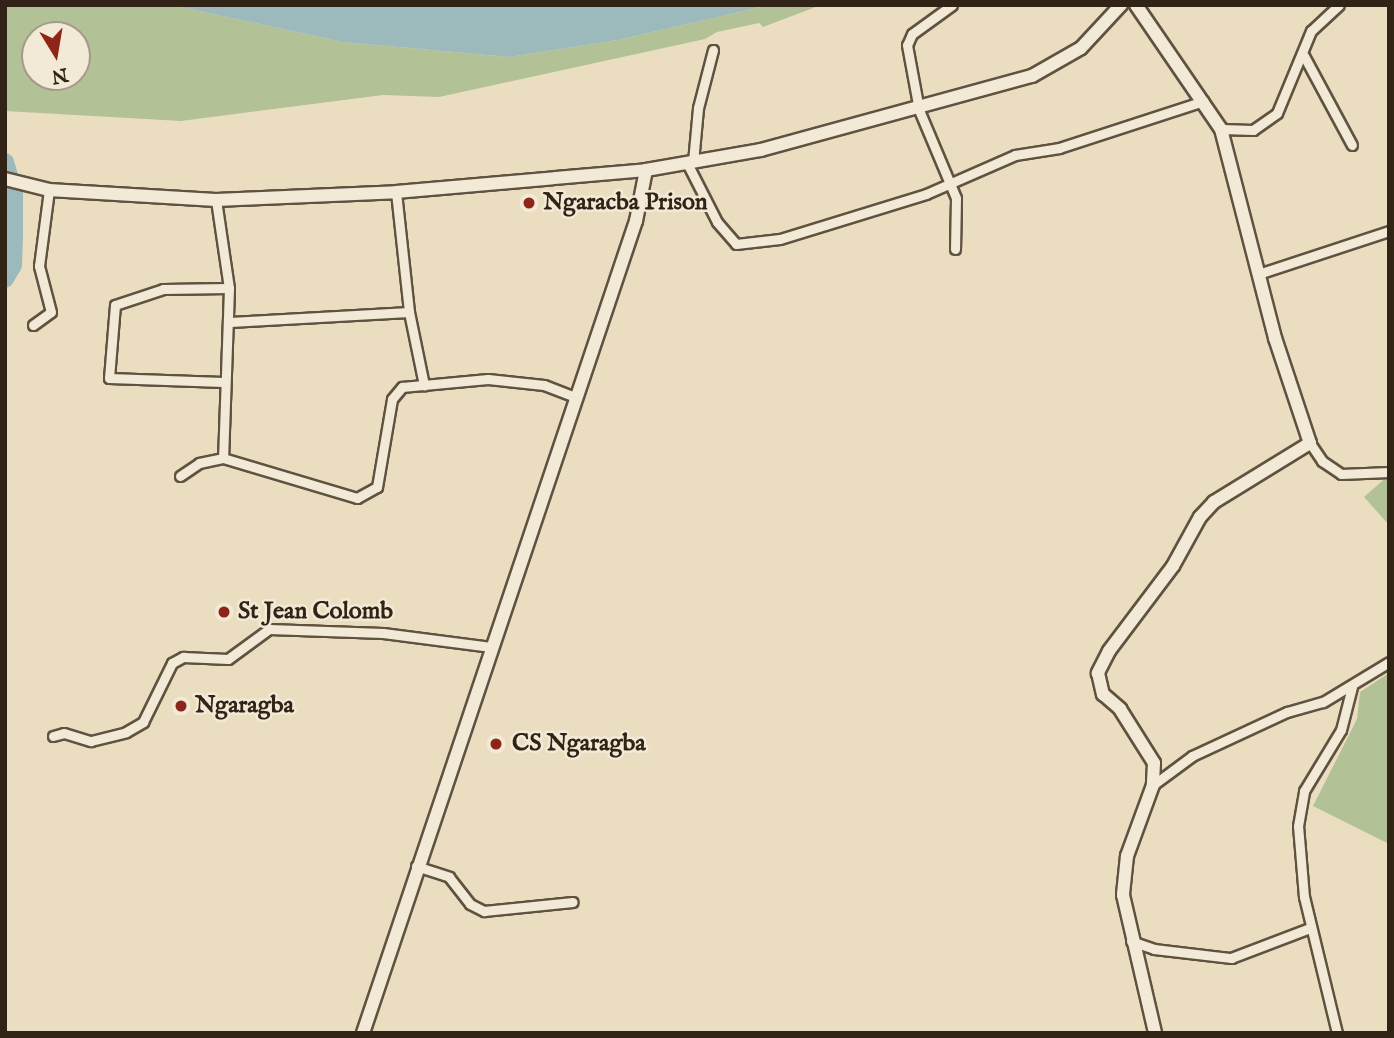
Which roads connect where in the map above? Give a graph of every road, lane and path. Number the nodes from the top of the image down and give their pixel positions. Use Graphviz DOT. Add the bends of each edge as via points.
graph roads {
  1 [pos="952,5"];
  2 [pos="1121,5"];
  3 [pos="1136,5"];
  4 [pos="1339,5"];
  5 [pos="713,50"];
  6 [pos="1304,56"];
  7 [pos="1204,101"];
  8 [pos="919,110"];
  9 [pos="1221,129"];
  10 [pos="1352,145"];
  11 [pos="690,163"];
  12 [pos="646,170"];
  13 [pos="5,179"];
  14 [pos="952,184"];
  15 [pos="46,189"];
  16 [pos="396,192"];
  17 [pos="216,200"];
  18 [pos="1389,231"];
  19 [pos="955,249"];
  20 [pos="1261,273"];
  21 [pos="229,288"];
  22 [pos="409,312"];
  23 [pos="230,322"];
  24 [pos="33,325"];
  25 [pos="222,382"];
  26 [pos="424,385"];
  27 [pos="575,397"];
  28 [pos="1310,443"];
  29 [pos="223,458"];
  30 [pos="1389,471"];
  31 [pos="180,476"];
  32 [pos="491,647"];
  33 [pos="1389,662"];
  34 [pos="1352,687"];
  35 [pos="53,736"];
  36 [pos="1153,785"];
  37 [pos="416,866"];
  38 [pos="573,902"];
  39 [pos="1310,928"];
  40 [pos="1131,942"];
  41 [pos="363,1033"];
  42 [pos="1155,1033"];
  43 [pos="1337,1033"];
  1 -- 8 [label="street" via="912,34 906,45"];
  2 -- 8 [label="street" via="1099,33 1059,62 1032,76"];
  3 -- 7 [label="street"];
  4 -- 6 [label="street" via="1311,31"];
  5 -- 11 [label="street"];
  6 -- 9 [label="street" via="1277,113 1253,130"];
  6 -- 10 [label="street"];
  7 -- 9 [label="street"];
  7 -- 14 [label="street" via="1059,148 1014,155"];
  8 -- 11 [label="street"];
  8 -- 14 [label="street"];
  9 -- 20 [label="street"];
  11 -- 12 [label="street"];
  11 -- 14 [label="street" via="718,222 736,244 780,239 843,223"];
  12 -- 16 [label="street"];
  12 -- 27 [label="street" via="636,221"];
  13 -- 15 [label="street"];
  14 -- 19 [label="street" via="957,206"];
  15 -- 17 [label="street"];
  15 -- 24 [label="street" via="40,266 51,312"];
  16 -- 17 [label="street"];
  16 -- 22 [label="street"];
  17 -- 21 [label="street"];
  18 -- 20 [label="street"];
  20 -- 28 [label="street" via="1275,338"];
  21 -- 23 [label="street"];
  21 -- 25 [label="street" via="163,289 115,305 108,378"];
  22 -- 23 [label="street"];
  22 -- 26 [label="street"];
  23 -- 25 [label="street"];
  25 -- 29 [label="street"];
  26 -- 27 [label="street" via="488,379 544,384"];
  26 -- 29 [label="street" via="402,387 392,399 377,487 368,495 357,498"];
  27 -- 32 [label="street"];
  28 -- 30 [label="street" via="1322,461 1341,474"];
  28 -- 36 [label="street" via="1214,502 1200,517 1173,565 1109,651 1098,673 1103,694 1120,709 1154,763"];
  29 -- 31 [label="street" via="200,463"];
  32 -- 35 [label="street" via="383,632 269,629 228,659 183,657 172,663 143,722 126,732 91,741 64,733"];
  32 -- 37 [label="street"];
  33 -- 34 [label="street"];
  34 -- 36 [label="street" via="1203,751"];
  34 -- 39 [label="street" via="1341,730 1300,804 1298,851"];
  36 -- 40 [label="street" via="1127,856 1123,895"];
  37 -- 38 [label="street" via="449,877 470,904 484,911"];
  37 -- 41 [label="street"];
  39 -- 40 [label="street" via="1231,958 1154,950"];
  39 -- 43 [label="street"];
  40 -- 42 [label="street"];
}
